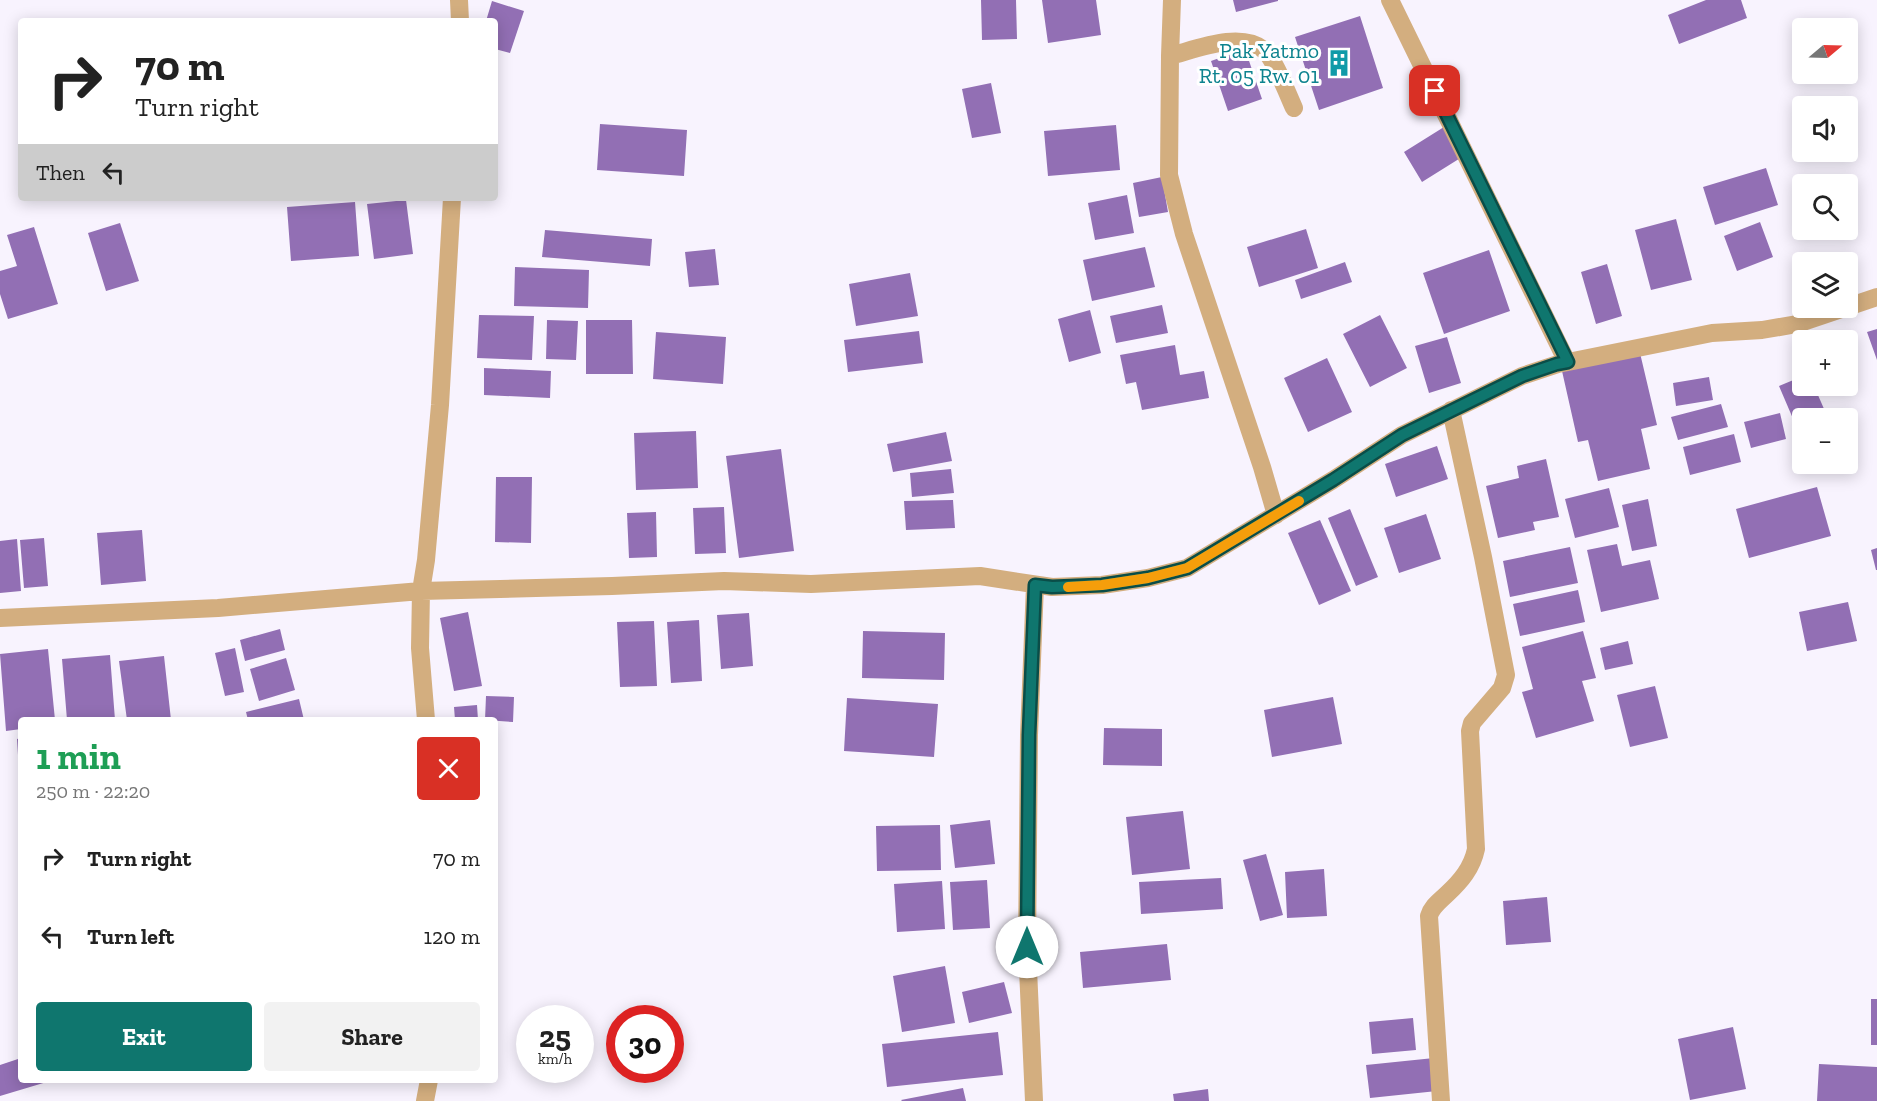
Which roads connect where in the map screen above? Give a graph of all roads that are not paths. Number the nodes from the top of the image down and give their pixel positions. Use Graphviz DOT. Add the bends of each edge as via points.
graph roads {
  1 [pos="459,0"];
  2 [pos="1172,0"];
  3 [pos="1390,0"];
  4 [pos="460,18"];
  5 [pos="1170,56"];
  6 [pos="1294,108"];
  7 [pos="452,201"];
  8 [pos="1877,297"];
  9 [pos="1568,362"];
  10 [pos="1450,410"];
  11 [pos="1276,515"];
  12 [pos="1035,585"];
  13 [pos="421,591"];
  14 [pos="0,618"];
  15 [pos="426,717"];
  16 [pos="428,1083"];
  17 [pos="424,1101"];
  18 [pos="1034,1101"];
  19 [pos="1441,1101"];
  1 -- 4 [label="street"];
  2 -- 5 [label="street"];
  3 -- 9 [label="street"];
  5 -- 6 [label="street" via="1246,41 1266,51"];
  5 -- 11 [label="street" via="1169,175"];
  7 -- 13 [label="street" via="440,405"];
  8 -- 9 [label="street" via="1797,324 1712,333"];
  9 -- 10 [label="street" via="1522,376"];
  10 -- 11 [label="street" via="1402,435"];
  10 -- 19 [label="street" via="1506,675 1502,688 1472,723 1470,732 1474,860 1461,881 1429,916"];
  11 -- 12 [label="street" via="1187,568 1102,585"];
  12 -- 13 [label="street" via="980,576 811,584 724,581"];
  12 -- 18 [label="street" via="1027,947"];
  13 -- 14 [label="street" via="218,608"];
  13 -- 15 [label="street" via="420,648"];
  16 -- 17 [label="street"];
}
